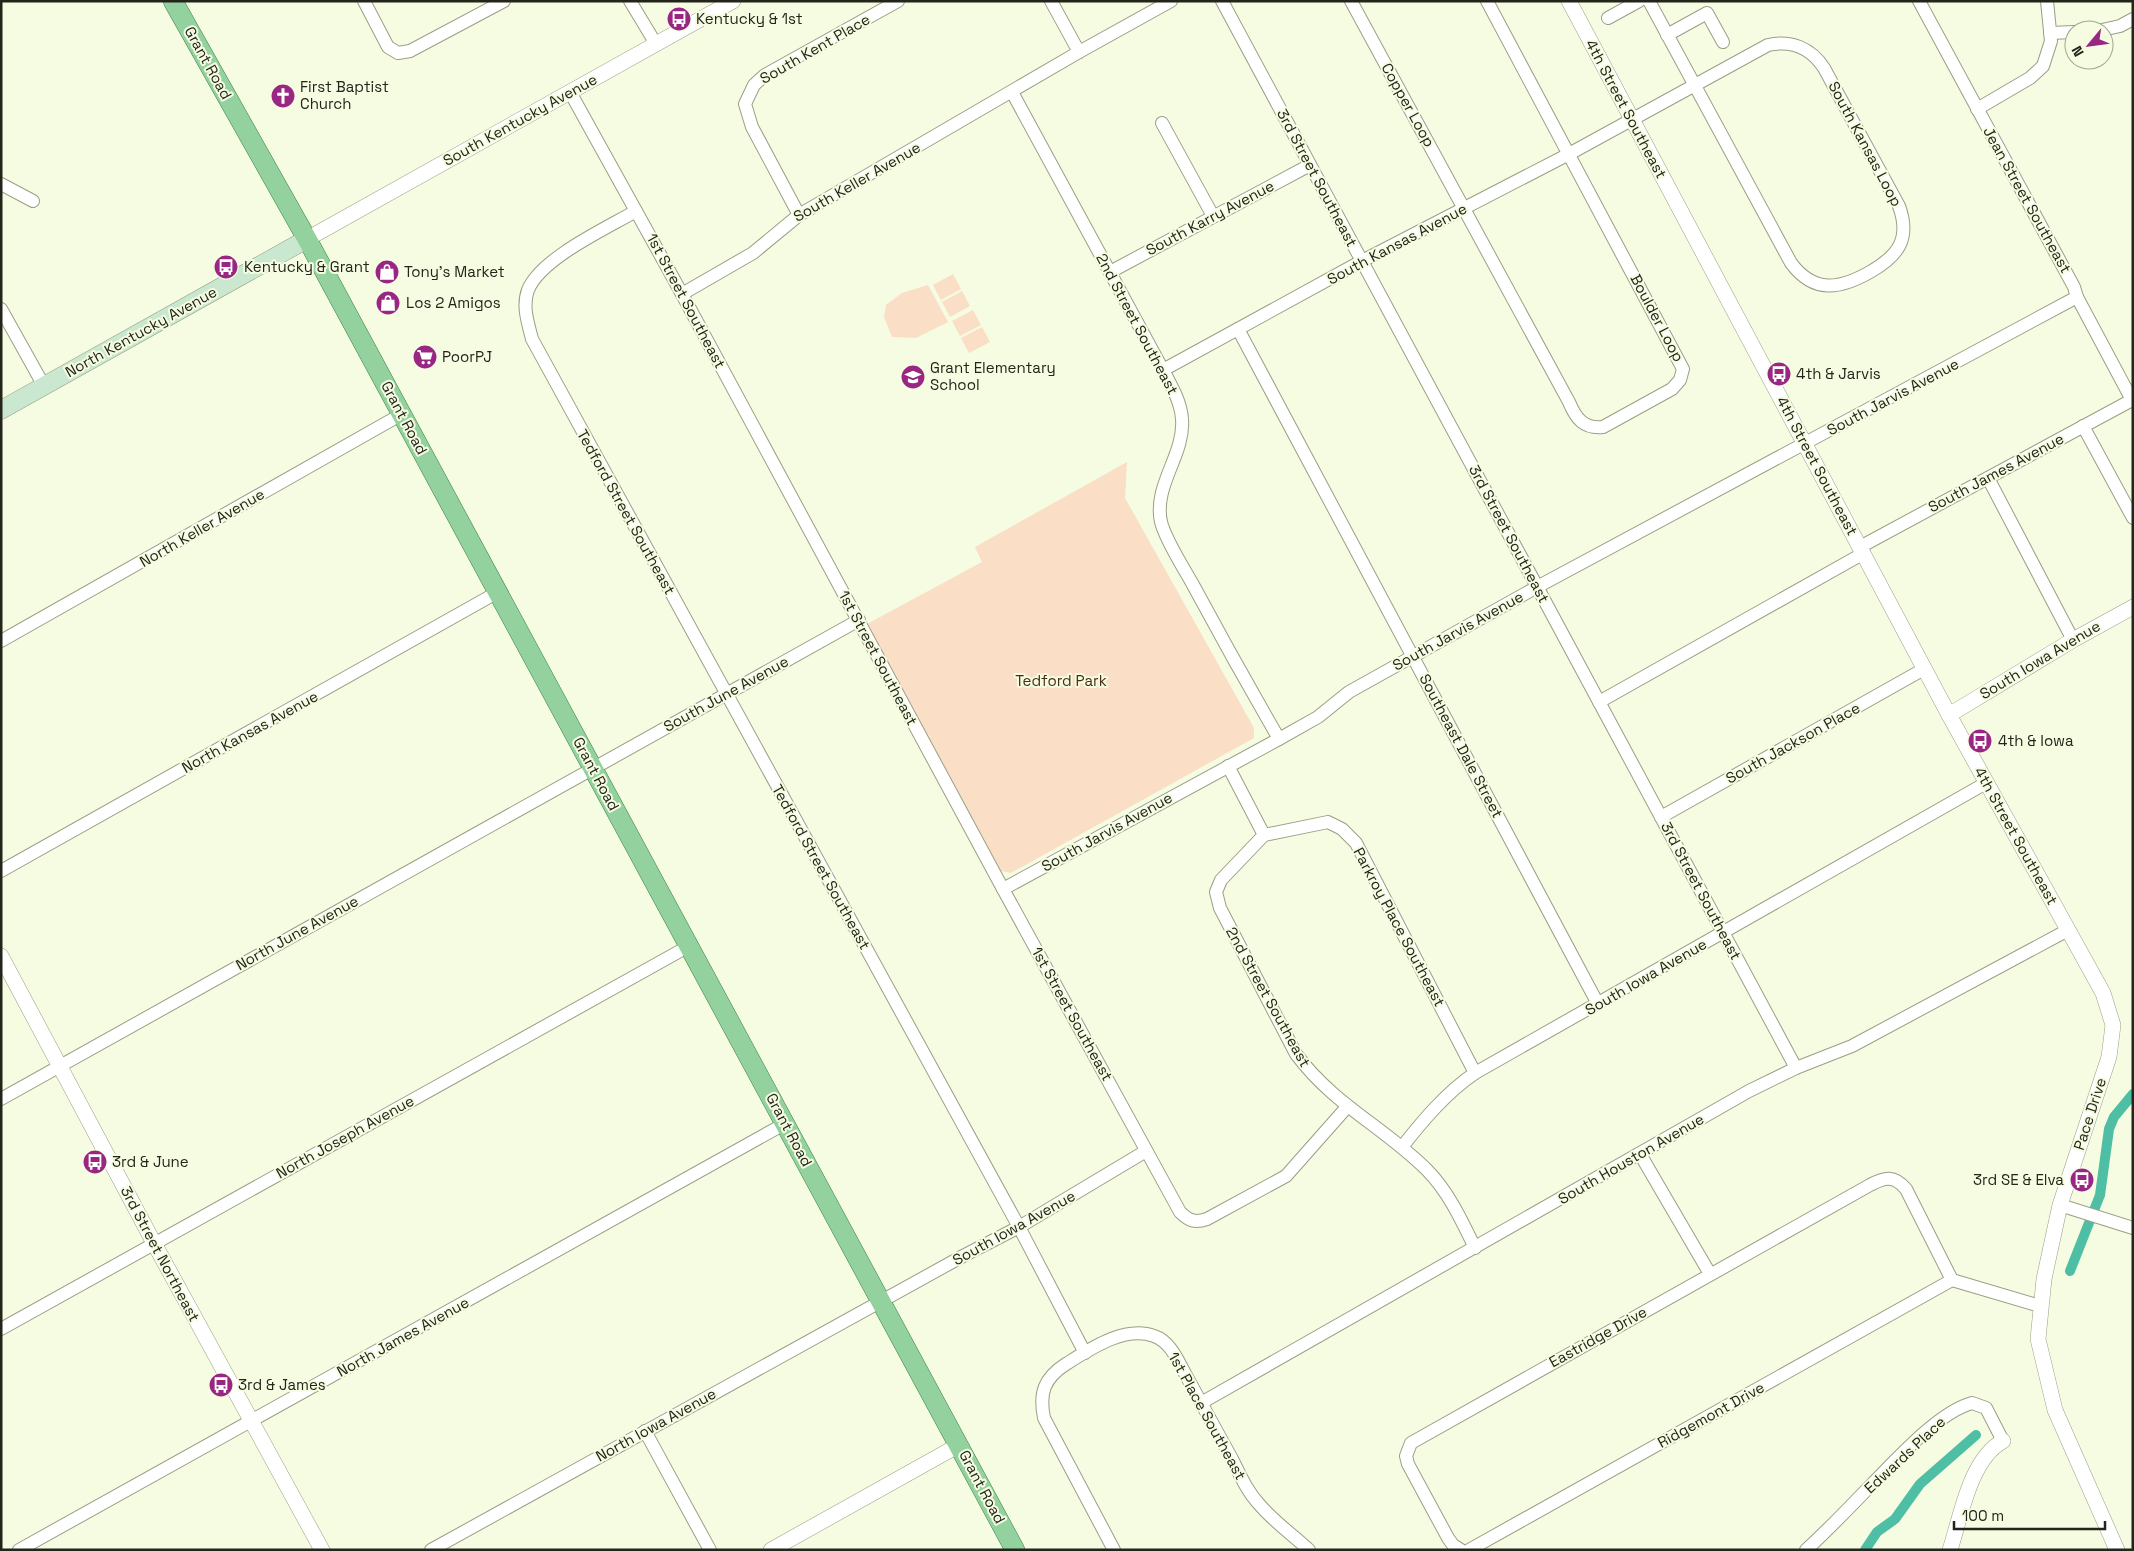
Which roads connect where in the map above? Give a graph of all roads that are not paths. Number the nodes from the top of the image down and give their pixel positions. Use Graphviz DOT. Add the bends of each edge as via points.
graph roads {
  1 [pos="173,1"];
  2 [pos="364,1"];
  3 [pos="504,1"];
  4 [pos="630,1"];
  5 [pos="733,1"];
  6 [pos="898,1"];
  7 [pos="1051,1"];
  8 [pos="1171,1"];
  9 [pos="1222,1"];
  10 [pos="1351,1"];
  11 [pos="1487,1"];
  12 [pos="1569,1"];
  13 [pos="1639,1"];
  14 [pos="1649,1"];
  15 [pos="1918,1"];
  16 [pos="2048,1"];
  17 [pos="1608,18"];
  18 [pos="2133,20"];
  19 [pos="2114,27"];
  20 [pos="2064,32"];
  21 [pos="2050,33"];
  22 [pos="1668,35"];
  23 [pos="1723,42"];
  24 [pos="656,44"];
  25 [pos="1079,52"];
  26 [pos="1694,84"];
  27 [pos="570,92"];
  28 [pos="1012,92"];
  29 [pos="1977,109"];
  30 [pos="1631,118"];
  31 [pos="1162,123"];
  32 [pos="1569,154"];
  33 [pos="1310,165"];
  34 [pos="1,184"];
  35 [pos="34,201"];
  36 [pos="1464,209"];
  37 [pos="636,211"];
  38 [pos="798,215"];
  39 [pos="1214,216"];
  40 [pos="307,239"];
  41 [pos="1362,261"];
  42 [pos="1110,272"];
  43 [pos="682,294"];
  44 [pos="2077,297"];
  45 [pos="1,309"];
  46 [pos="1238,329"];
  47 [pos="1163,370"];
  48 [pos="44,386"];
  49 [pos="2132,400"];
  50 [pos="1,410"];
  51 [pos="402,414"];
  52 [pos="2083,426"];
  53 [pos="1806,444"];
  54 [pos="1988,478"];
  55 [pos="2133,518"];
  56 [pos="1862,550"];
  57 [pos="1537,587"];
  58 [pos="498,592"];
  59 [pos="2133,607"];
  60 [pos="859,620"];
  61 [pos="2072,640"];
  62 [pos="1,641"];
  63 [pos="1413,656"];
  64 [pos="1924,669"];
  65 [pos="726,694"];
  66 [pos="1599,702"];
  67 [pos="1949,715"];
  68 [pos="1279,739"];
  69 [pos="1228,766"];
  70 [pos="593,768"];
  71 [pos="1986,783"];
  72 [pos="1661,817"];
  73 [pos="1264,835"];
  74 [pos="1,872"];
  75 [pos="1003,889"];
  76 [pos="2068,930"];
  77 [pos="1724,933"];
  78 [pos="690,946"];
  79 [pos="1,956"];
  80 [pos="1598,1004"];
  81 [pos="61,1065"];
  82 [pos="1796,1068"];
  83 [pos="1475,1073"];
  84 [pos="1,1099"];
  85 [pos="1347,1107"];
  86 [pos="786,1123"];
  87 [pos="1402,1147"];
  88 [pos="1146,1151"];
  89 [pos="1640,1154"];
  90 [pos="2060,1205"];
  91 [pos="1020,1227"];
  92 [pos="2133,1228"];
  93 [pos="155,1245"];
  94 [pos="1475,1248"];
  95 [pos="1710,1274"];
  96 [pos="1952,1280"];
  97 [pos="881,1301"];
  98 [pos="2040,1306"];
  99 [pos="1,1329"];
  100 [pos="1085,1353"];
  101 [pos="1202,1403"];
  102 [pos="251,1422"];
  103 [pos="645,1431"];
  104 [pos="2003,1441"];
  105 [pos="959,1445"];
  106 [pos="1463,1549"];
  107 [pos="19,1550"];
  108 [pos="322,1550"];
  109 [pos="431,1550"];
  110 [pos="710,1550"];
  111 [pos="772,1550"];
  112 [pos="1015,1550"];
  113 [pos="1114,1550"];
  114 [pos="1309,1550"];
  115 [pos="1806,1550"];
  116 [pos="1950,1550"];
  117 [pos="2118,1550"];
  1 -- 40 [label="main road, Grant Road"];
  2 -- 3 [label="street" via="388,46 398,53 410,52"];
  4 -- 24 [label="street"];
  5 -- 24 [label="street, South Kentucky Avenue"];
  6 -- 38 [label="street, South Kent Place" via="765,75 754,85 745,104 752,127"];
  7 -- 25 [label="street"];
  8 -- 25 [label="street"];
  9 -- 33 [label="street, 3rd Street Southeast"];
  10 -- 36 [label="street, Copper Loop"];
  11 -- 32 [label="street"];
  12 -- 30 [label="street, 4th Street Southeast"];
  13 -- 17 [label="street"];
  14 -- 22 [label="street"];
  15 -- 29 [label="street, Jean Street Southeast"];
  16 -- 21 [label="street"];
  18 -- 19 [label="street"];
  20 -- 21 [label="street"];
  21 -- 29 [label="street" via="2043,66 2030,78"];
  22 -- 23 [label="street" via="1707,13"];
  22 -- 26 [label="street"];
  24 -- 27 [label="street, South Kentucky Avenue"];
  25 -- 28 [label="street"];
  26 -- 26 [label="street, South Kansas Loop" via="1768,44 1791,44 1812,54 1824,68 1899,206 1903,230 1896,253 1884,264 1842,285 1818,284 1796,270"];
  26 -- 30 [label="street, South Kansas Loop"];
  27 -- 37 [label="street, 1st Street Southeast"];
  27 -- 40 [label="street, South Kentucky Avenue"];
  28 -- 38 [label="street, South Keller Avenue"];
  28 -- 42 [label="street, 2nd Street Southeast"];
  29 -- 44 [label="street, Jean Street Southeast"];
  30 -- 32 [label="street, South Kansas Avenue"];
  30 -- 53 [label="street, 4th Street Southeast"];
  31 -- 39 [label="street"];
  32 -- 36 [label="street, South Kansas Avenue"];
  32 -- 36 [label="street, Boulder Loop" via="1683,368 1680,380 1672,389 1603,427 1595,428 1575,417"];
  33 -- 39 [label="street, South Karry Avenue"];
  33 -- 41 [label="street, 3rd Street Southeast"];
  34 -- 35 [label="street"];
  36 -- 41 [label="street, South Kansas Avenue"];
  37 -- 43 [label="street, 1st Street Southeast"];
  37 -- 65 [label="street, Tedford Street Southeast" via="539,271 528,290 526,312 532,339"];
  38 -- 43 [label="street, South Keller Avenue" via="752,254"];
  39 -- 42 [label="street, South Karry Avenue"];
  40 -- 48 [label="main road, North Kentucky Avenue"];
  40 -- 51 [label="main road, Grant Road"];
  41 -- 46 [label="street, South Kansas Avenue"];
  41 -- 57 [label="street, 3rd Street Southeast"];
  42 -- 47 [label="street, 2nd Street Southeast"];
  43 -- 60 [label="street, 1st Street Southeast"];
  44 -- 49 [label="street, Jean Street Southeast"];
  44 -- 53 [label="street, South Jarvis Avenue"];
  45 -- 48 [label="street"];
  46 -- 47 [label="street, South Kansas Avenue"];
  46 -- 63 [label="street, Southeast Dale Street"];
  47 -- 68 [label="street, 2nd Street Southeast" via="1182,418 1179,444 1162,491 1161,523 1204,607"];
  48 -- 50 [label="main road, North Kentucky Avenue"];
  49 -- 52 [label="street, South James Avenue"];
  51 -- 58 [label="main road, Grant Road"];
  51 -- 62 [label="street, North Keller Avenue"];
  52 -- 54 [label="street, South James Avenue"];
  52 -- 55 [label="street"];
  53 -- 56 [label="street, 4th Street Southeast"];
  53 -- 57 [label="street, South Jarvis Avenue"];
  54 -- 56 [label="street, South James Avenue"];
  54 -- 61 [label="street"];
  56 -- 64 [label="street, 4th Street Southeast"];
  56 -- 66 [label="street, South James Avenue"];
  57 -- 63 [label="street, South Jarvis Avenue"];
  57 -- 66 [label="street, 3rd Street Southeast"];
  58 -- 70 [label="main road, Grant Road"];
  58 -- 74 [label="street, North Kansas Avenue"];
  59 -- 61 [label="street, South Iowa Avenue"];
  60 -- 65 [label="street, South June Avenue"];
  60 -- 75 [label="street, 1st Street Southeast"];
  61 -- 67 [label="street, South Iowa Avenue"];
  63 -- 68 [label="street, South Jarvis Avenue" via="1349,692 1318,717"];
  63 -- 80 [label="street, Southeast Dale Street"];
  64 -- 67 [label="street, 4th Street Southeast"];
  64 -- 72 [label="street, South Jackson Place"];
  65 -- 70 [label="street, South June Avenue"];
  65 -- 91 [label="street, Tedford Street Southeast"];
  66 -- 72 [label="street, 3rd Street Southeast"];
  67 -- 71 [label="street, 4th Street Southeast"];
  68 -- 69 [label="street, South Jarvis Avenue"];
  69 -- 73 [label="street"];
  69 -- 75 [label="street, South Jarvis Avenue"];
  70 -- 78 [label="main road, Grant Road"];
  70 -- 81 [label="street, North June Avenue"];
  71 -- 76 [label="street, 4th Street Southeast"];
  71 -- 77 [label="street, South Iowa Avenue"];
  72 -- 77 [label="street, 3rd Street Southeast"];
  73 -- 83 [label="street, Parkroy Place Southeast" via="1328,822 1342,829 1356,843"];
  73 -- 85 [label="street, 2nd Street Southeast" via="1220,880 1216,892 1220,908 1296,1054 1311,1074"];
  75 -- 88 [label="street, 1st Street Southeast"];
  76 -- 82 [label="street, South Houston Avenue" via="1852,1046"];
  76 -- 90 [label="street, Pace Drive" via="2103,993 2113,1025 2109,1057"];
  77 -- 80 [label="street, South Iowa Avenue"];
  77 -- 82 [label="street, 3rd Street Southeast"];
  78 -- 86 [label="main road, Grant Road"];
  78 -- 93 [label="street, North Joseph Avenue"];
  79 -- 81 [label="street, 3rd Street Northeast"];
  80 -- 83 [label="street, South Iowa Avenue"];
  81 -- 84 [label="street, North June Avenue"];
  81 -- 93 [label="street, 3rd Street Northeast"];
  82 -- 89 [label="street, South Houston Avenue" via="1749,1090"];
  83 -- 87 [label="street, South Iowa Avenue" via="1449,1093"];
  85 -- 87 [label="street, 2nd Street Southeast"];
  85 -- 88 [label="street, 1st Street Southeast" via="1286,1176 1197,1222 1180,1212"];
  86 -- 97 [label="main road, Grant Road"];
  86 -- 102 [label="street, North James Avenue"];
  87 -- 94 [label="street, 2nd Street Southeast" via="1444,1191"];
  88 -- 91 [label="street, South Iowa Avenue"];
  89 -- 94 [label="street, South Houston Avenue"];
  89 -- 95 [label="street"];
  90 -- 92 [label="street"];
  90 -- 98 [label="street, Pace Drive"];
  91 -- 97 [label="street, South Iowa Avenue"];
  91 -- 100 [label="street, Tedford Street Southeast"];
  93 -- 99 [label="street, North Joseph Avenue"];
  93 -- 102 [label="street, 3rd Street Northeast"];
  94 -- 101 [label="street, South Houston Avenue"];
  95 -- 96 [label="street, Eastridge Drive" via="1882,1179 1899,1181 1906,1189"];
  95 -- 106 [label="street, Eastridge Drive" via="1411,1443 1406,1456 1408,1464 1448,1538"];
  96 -- 98 [label="street"];
  96 -- 106 [label="street, Ridgemont Drive"];
  97 -- 103 [label="street, North Iowa Avenue"];
  97 -- 105 [label="main road, Grant Road"];
  98 -- 117 [label="street" via="2038,1339 2055,1410"];
  100 -- 101 [label="street, 1st Place Southeast" via="1130,1334 1154,1336 1167,1344"];
  100 -- 113 [label="street" via="1050,1377 1043,1389 1041,1404 1044,1418"];
  101 -- 114 [label="street, 1st Place Southeast" via="1246,1488 1259,1505"];
  102 -- 107 [label="street, North James Avenue"];
  102 -- 108 [label="street, 3rd Street Northeast"];
  103 -- 109 [label="street, North Iowa Avenue"];
  103 -- 110 [label="street"];
  104 -- 115 [label="street, Edwards Place" via="1986,1408 1972,1403 1960,1408 1944,1417 1901,1455"];
  104 -- 116 [label="street" via="1992,1447 1981,1461"];
  105 -- 111 [label="street"];
  105 -- 112 [label="main road, Grant Road"];
}
